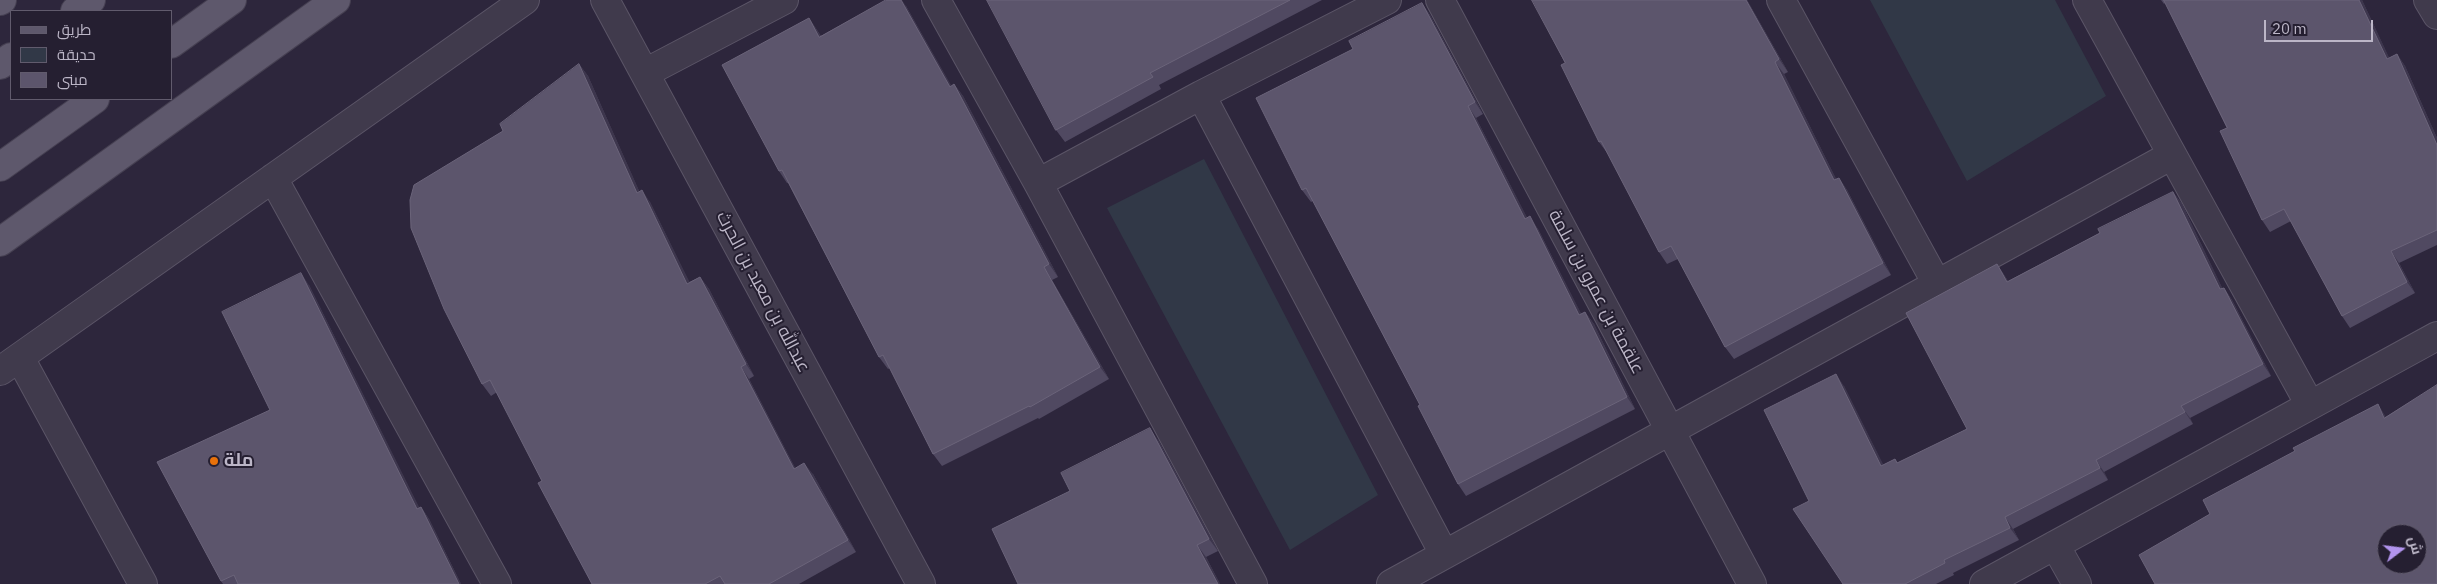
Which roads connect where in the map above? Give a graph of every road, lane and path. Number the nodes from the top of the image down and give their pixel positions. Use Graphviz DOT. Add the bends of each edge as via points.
graph roads {
  1 [pos="91,0"];
  2 [pos="232,0"];
  3 [pos="336,0"];
  4 [pos="524,0"];
  5 [pos="605,0"];
  6 [pos="784,0"];
  7 [pos="936,0"];
  8 [pos="1387,0"];
  9 [pos="1440,0"];
  10 [pos="1781,0"];
  11 [pos="2087,0"];
  12 [pos="2428,0"];
  13 [pos="76,10"];
  14 [pos="2437,15"];
  15 [pos="172,43"];
  16 [pos="645,73"];
  17 [pos="1201,94"];
  18 [pos="94,100"];
  19 [pos="2172,155"];
  20 [pos="0,167"];
  21 [pos="274,178"];
  22 [pos="1038,183"];
  23 [pos="0,242"];
  24 [pos="1937,284"];
  25 [pos="2437,336"];
  26 [pos="10,365"];
  27 [pos="2310,405"];
  28 [pos="1670,430"];
  29 [pos="2055,545"];
  30 [pos="1444,554"];
  31 [pos="919,583"];
  32 [pos="143,584"];
  33 [pos="497,584"];
  34 [pos="1253,584"];
  35 [pos="1391,584"];
  36 [pos="1752,584"];
  37 [pos="1984,584"];
  38 [pos="2077,584"];
  1 -- 13 [label="main road"];
  2 -- 15 [label="main road"];
  3 -- 23 [label="main road"];
  4 -- 21 [label="street"];
  5 -- 16 [label="street, عبدالله بن معبد بن الحرث"];
  6 -- 16 [label="street"];
  7 -- 22 [label="street"];
  8 -- 17 [label="street"];
  9 -- 28 [label="street, علقمة بن عمرو بن سلمة"];
  10 -- 24 [label="street"];
  11 -- 19 [label="street"];
  12 -- 14 [label="street"];
  16 -- 31 [label="street, عبدالله بن معبد بن الحرث"];
  17 -- 22 [label="street"];
  17 -- 30 [label="street"];
  18 -- 20 [label="main road"];
  19 -- 24 [label="street"];
  19 -- 27 [label="street"];
  21 -- 26 [label="street"];
  21 -- 33 [label="street"];
  22 -- 34 [label="street"];
  24 -- 28 [label="street"];
  25 -- 27 [label="street"];
  26 -- 32 [label="street"];
  27 -- 29 [label="street"];
  28 -- 30 [label="street"];
  28 -- 36 [label="street, علقمة بن عمرو بن سلمة"];
  29 -- 37 [label="street"];
  29 -- 38 [label="street"];
  30 -- 35 [label="street"];
}
